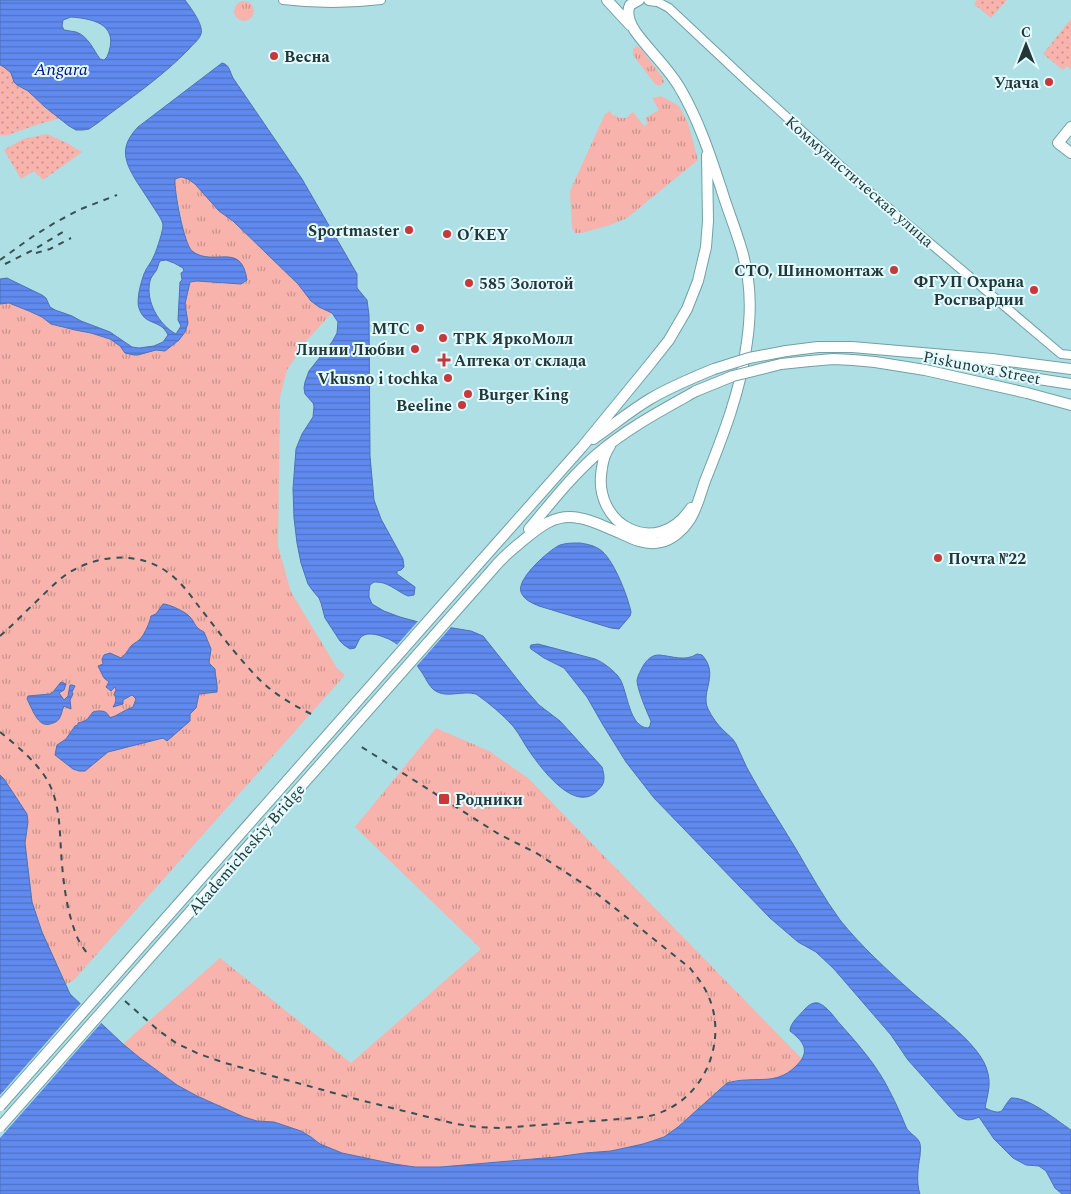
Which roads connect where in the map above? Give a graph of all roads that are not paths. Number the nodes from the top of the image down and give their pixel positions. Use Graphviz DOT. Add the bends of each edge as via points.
graph roads {
  1 [pos="282,0"];
  2 [pos="381,0"];
  3 [pos="607,0"];
  4 [pos="639,0"];
  5 [pos="650,0"];
  6 [pos="656,0"];
  7 [pos="634,30"];
  8 [pos="1071,127"];
  9 [pos="706,144"];
  10 [pos="1071,153"];
  11 [pos="907,353"];
  12 [pos="1071,355"];
  13 [pos="1071,369"];
  14 [pos="1071,384"];
  15 [pos="1027,393"];
  16 [pos="1071,400"];
  17 [pos="1071,405"];
  18 [pos="614,442"];
  19 [pos="582,447"];
  20 [pos="701,493"];
  21 [pos="512,549"];
  22 [pos="0,1106"];
  23 [pos="0,1127"];
  1 -- 2 [label="street" via="306,3"];
  3 -- 7 [label="main road"];
  4 -- 7 [label="main road" via="628,8"];
  5 -- 6 [label="main road"];
  6 -- 12 [label="street, Коммунистическая улица" via="669,8 865,188 1061,354"];
  7 -- 9 [label="main road" via="681,88"];
  8 -- 10 [label="main road" via="1058,143"];
  9 -- 19 [label="main road" via="708,234 694,294 663,348"];
  9 -- 20 [label="main road" via="745,263 750,312 739,385"];
  11 -- 13 [label="main road, Piskunova Street"];
  11 -- 14 [label="main road, Piskunova Street"];
  11 -- 19 [label="main road, bridge" via="829,346 749,358 671,387"];
  15 -- 16 [label="main road, Piskunova Street"];
  15 -- 17 [label="main road"];
  15 -- 18 [label="main road, bridge" via="876,362 810,360 733,376 696,390"];
  18 -- 20 [label="main road" via="603,460 601,488 611,513 630,530 651,534 670,528 685,516"];
  18 -- 21 [label="main road" via="571,480"];
  19 -- 22 [label="main road, Akademicheskiy Bridge, bridge"];
  20 -- 21 [label="main road" via="688,524 663,542 641,541 585,519 567,517 539,526"];
  21 -- 23 [label="main road, Akademicheskiy Bridge, bridge"];
}
